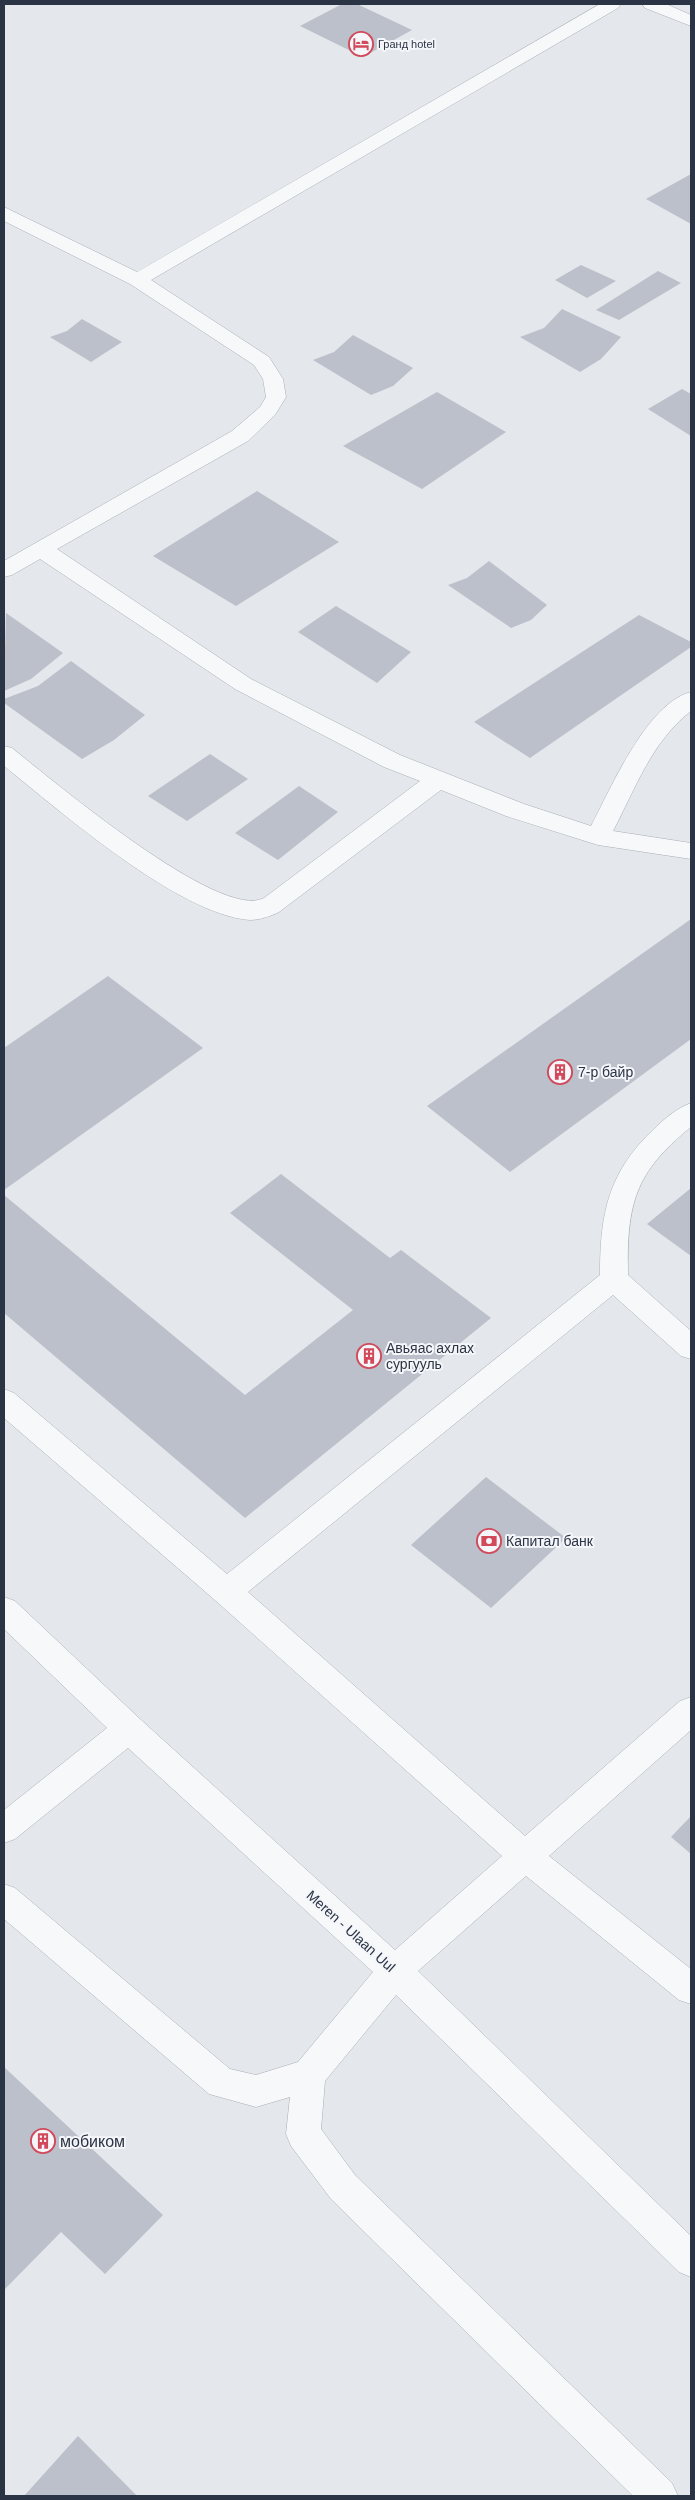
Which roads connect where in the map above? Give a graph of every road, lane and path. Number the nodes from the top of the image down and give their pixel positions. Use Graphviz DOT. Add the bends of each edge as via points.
graph roads {
  1 [pos="612,4"];
  2 [pos="651,4"];
  3 [pos="691,21"];
  4 [pos="4,213"];
  5 [pos="137,280"];
  6 [pos="41,549"];
  7 [pos="4,570"];
  8 [pos="691,700"];
  9 [pos="4,754"];
  10 [pos="438,780"];
  11 [pos="598,837"];
  12 [pos="691,852"];
  13 [pos="691,1113"];
  14 [pos="614,1279"];
  15 [pos="691,1348"];
  16 [pos="4,1401"];
  17 [pos="227,1592"];
  18 [pos="4,1610"];
  19 [pos="691,1711"];
  20 [pos="129,1730"];
  21 [pos="4,1829"];
  22 [pos="526,1857"];
  23 [pos="4,1899"];
  24 [pos="395,1971"];
  25 [pos="691,1989"];
  26 [pos="309,2075"];
  27 [pos="691,2260"];
  28 [pos="659,2496"];
  1 -- 5 [label="street"];
  2 -- 3 [label="street"];
  4 -- 5 [label="street"];
  5 -- 6 [label="street" via="262,361 273,379 276,397 268,411 240,436"];
  6 -- 7 [label="street"];
  6 -- 10 [label="street" via="243,684 392,761"];
  8 -- 11 [label="street" via="675,710 646,746"];
  9 -- 10 [label="street" via="120,845 205,896 251,911 273,904"];
  10 -- 11 [label="street"];
  11 -- 12 [label="street"];
  13 -- 14 [label="street" via="666,1132 635,1165 619,1200 613,1240"];
  14 -- 15 [label="street"];
  14 -- 17 [label="street"];
  16 -- 17 [label="street"];
  17 -- 22 [label="street"];
  18 -- 20 [label="street, Meren - Ulaan Uul"];
  19 -- 22 [label="street"];
  20 -- 21 [label="street"];
  20 -- 24 [label="street, Meren - Ulaan Uul"];
  22 -- 24 [label="street"];
  22 -- 25 [label="street"];
  23 -- 26 [label="street" via="221,2083 256,2091"];
  24 -- 26 [label="street"];
  24 -- 27 [label="street, Meren - Ulaan Uul"];
  26 -- 28 [label="street" via="303,2134 343,2188"];
}
